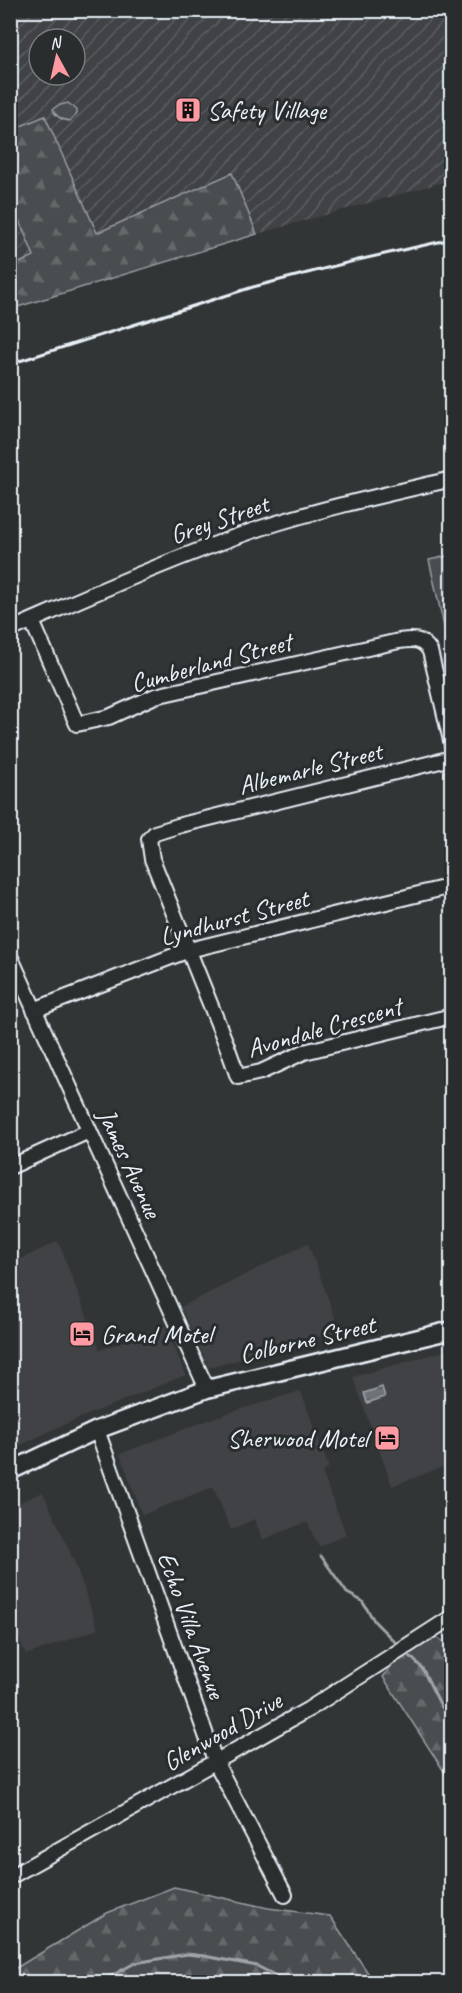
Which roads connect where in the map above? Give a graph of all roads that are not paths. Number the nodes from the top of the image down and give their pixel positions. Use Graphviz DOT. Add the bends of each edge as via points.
graph roads {
  1 [pos="452,479"];
  2 [pos="32,621"];
  3 [pos="10,630"];
  4 [pos="452,745"];
  5 [pos="452,758"];
  6 [pos="452,886"];
  7 [pos="189,950"];
  8 [pos="10,956"];
  9 [pos="34,1010"];
  10 [pos="452,1016"];
  11 [pos="89,1131"];
  12 [pos="10,1167"];
  13 [pos="452,1330"];
  14 [pos="207,1389"];
  15 [pos="97,1430"];
  16 [pos="10,1471"];
  17 [pos="452,1617"];
  18 [pos="216,1763"];
  19 [pos="10,1877"];
  20 [pos="285,1895"];
  1 -- 2 [label="street, Grey Street" via="263,528 173,560"];
  2 -- 3 [label="street, Grey Street"];
  2 -- 4 [label="street, Cumberland Street" via="77,724 109,717 155,696 399,641 423,642 430,651"];
  5 -- 7 [label="street, Albemarle Street" via="155,833 149,839 152,859"];
  6 -- 7 [label="street, Lyndhurst Street"];
  7 -- 9 [label="street, Lyndhurst Street"];
  7 -- 10 [label="street, Avondale Crescent" via="238,1077 261,1072 304,1052"];
  8 -- 9 [label="street, James Avenue"];
  9 -- 11 [label="street, James Avenue"];
  11 -- 12 [label="street"];
  11 -- 14 [label="street, James Avenue"];
  13 -- 14 [label="main road, Colborne Street"];
  14 -- 15 [label="main road, Colborne Street"];
  15 -- 16 [label="main road, Colborne Street"];
  15 -- 18 [label="street, Echo Villa Avenue"];
  17 -- 18 [label="street, Glenwood Drive" via="309,1709"];
  18 -- 19 [label="street, Glenwood Drive"];
  18 -- 20 [label="street, Echo Villa Avenue"];
}
